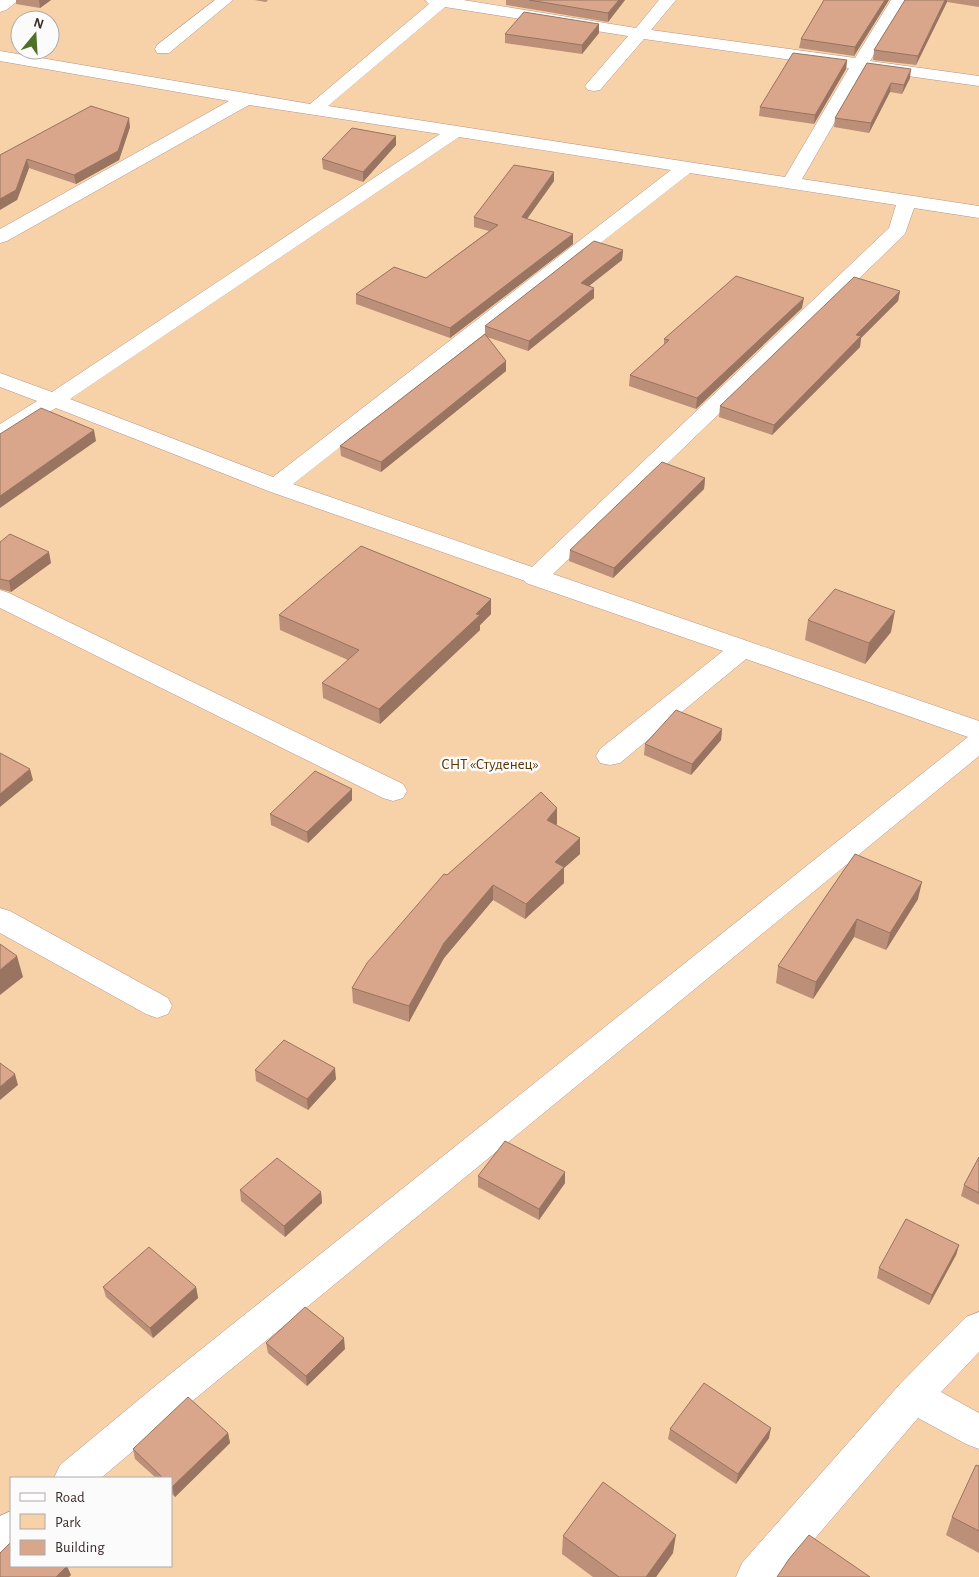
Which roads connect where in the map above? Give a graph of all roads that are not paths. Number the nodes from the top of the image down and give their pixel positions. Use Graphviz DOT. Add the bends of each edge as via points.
graph roads {
  1 [pos="11,0"];
  2 [pos="225,0"];
  3 [pos="439,0"];
  4 [pos="668,0"];
  5 [pos="899,0"];
  6 [pos="0,6"];
  7 [pos="639,33"];
  8 [pos="163,49"];
  9 [pos="0,56"];
  10 [pos="24,61"];
  11 [pos="859,65"];
  12 [pos="0,73"];
  13 [pos="979,81"];
  14 [pos="594,86"];
  15 [pos="246,99"];
  16 [pos="313,110"];
  17 [pos="455,132"];
  18 [pos="686,167"];
  19 [pos="791,183"];
  20 [pos="906,201"];
  21 [pos="976,208"];
  22 [pos="0,237"];
  23 [pos="0,379"];
  24 [pos="54,400"];
  25 [pos="0,433"];
  26 [pos="276,486"];
  27 [pos="536,578"];
  28 [pos="0,598"];
  29 [pos="742,649"];
  30 [pos="979,731"];
  31 [pos="979,742"];
  32 [pos="610,756"];
  33 [pos="393,791"];
  34 [pos="0,919"];
  35 [pos="157,1006"];
  36 [pos="979,1328"];
  37 [pos="914,1396"];
  38 [pos="979,1432"];
  39 [pos="74,1477"];
  40 [pos="10,1531"];
  41 [pos="0,1540"];
  42 [pos="756,1577"];
  1 -- 6 [label="street"];
  2 -- 8 [label="street"];
  3 -- 7 [label="street"];
  3 -- 16 [label="street"];
  4 -- 7 [label="street"];
  5 -- 11 [label="street"];
  7 -- 11 [label="street"];
  7 -- 14 [label="street"];
  9 -- 10 [label="street"];
  10 -- 12 [label="street"];
  10 -- 15 [label="street"];
  11 -- 13 [label="street"];
  11 -- 19 [label="street"];
  15 -- 16 [label="street"];
  15 -- 22 [label="street"];
  16 -- 17 [label="street"];
  17 -- 18 [label="street"];
  17 -- 24 [label="street"];
  18 -- 19 [label="street"];
  18 -- 26 [label="street"];
  19 -- 20 [label="street"];
  20 -- 21 [label="street"];
  20 -- 27 [label="street" via="898,230"];
  23 -- 24 [label="street"];
  24 -- 25 [label="street"];
  24 -- 26 [label="street"];
  26 -- 27 [label="street"];
  27 -- 29 [label="street"];
  28 -- 33 [label="street"];
  29 -- 30 [label="street"];
  29 -- 32 [label="street"];
  31 -- 39 [label="street"];
  34 -- 35 [label="street"];
  36 -- 37 [label="street"];
  37 -- 38 [label="street"];
  37 -- 42 [label="street"];
  40 -- 41 [label="street"];
}
